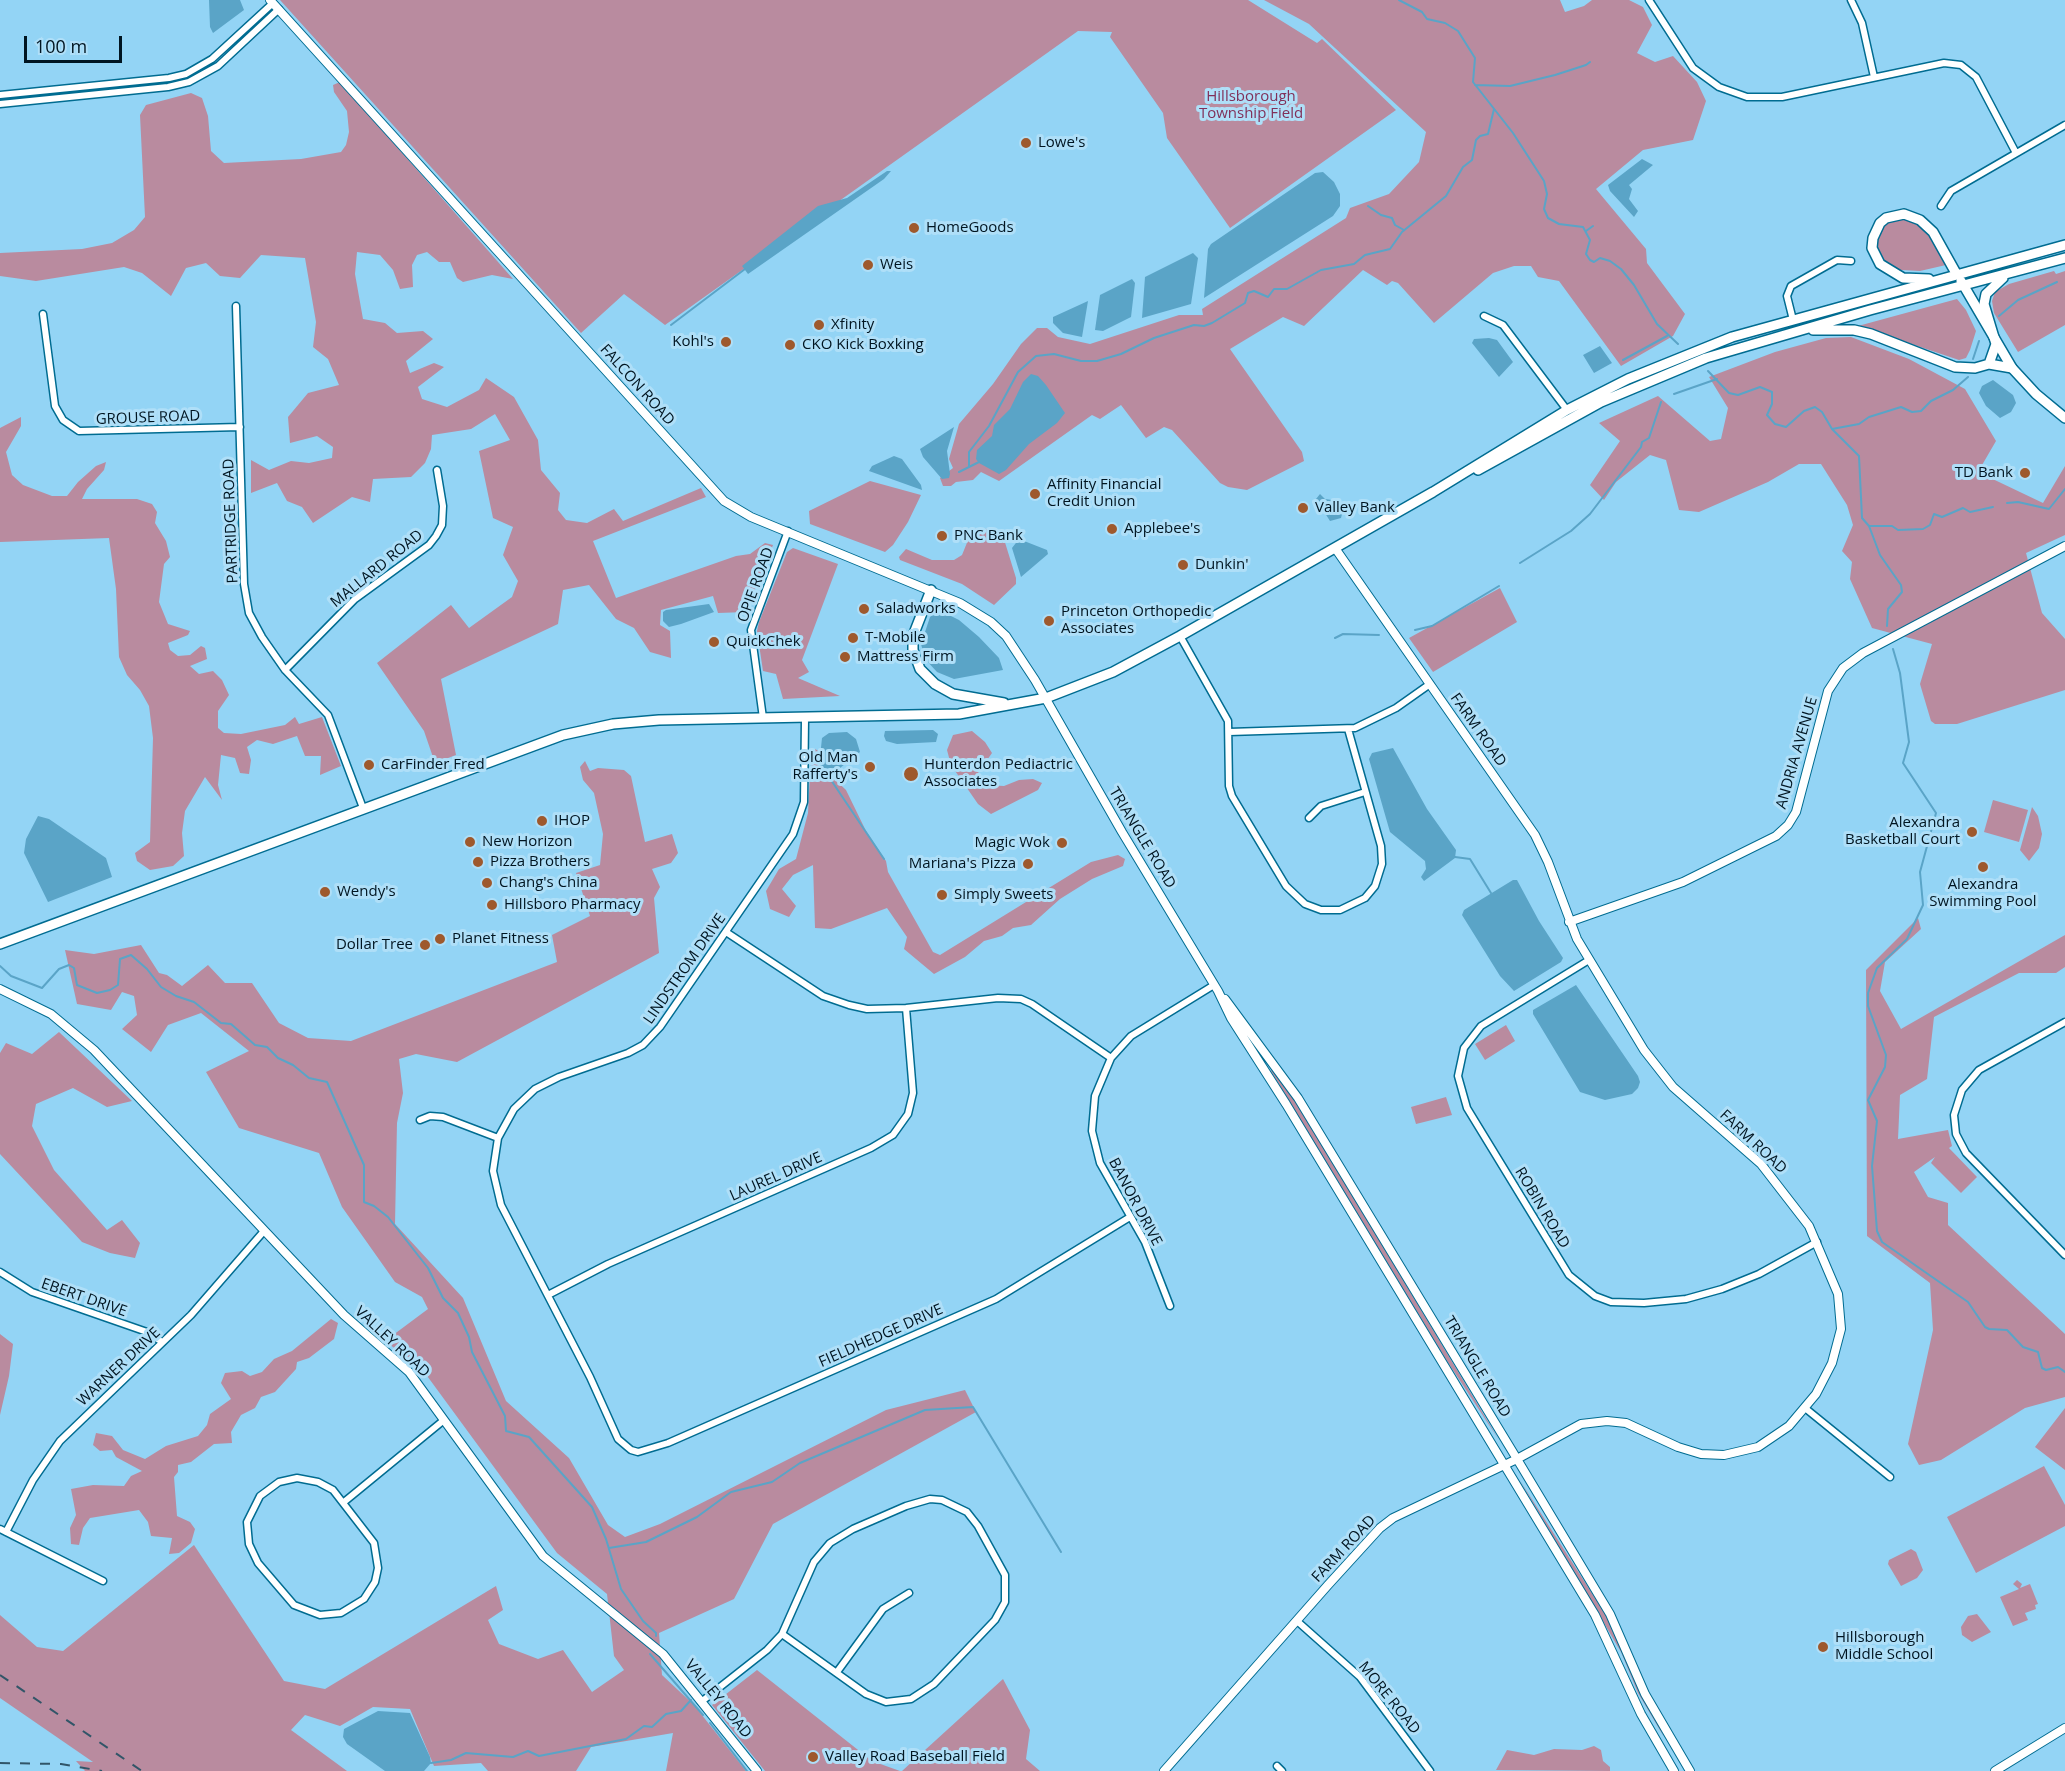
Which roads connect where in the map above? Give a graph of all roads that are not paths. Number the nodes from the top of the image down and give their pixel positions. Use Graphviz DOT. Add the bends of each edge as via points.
graph roads {
  1 [pos="1649,0"];
  2 [pos="1851,0"];
  3 [pos="274,4"];
  4 [pos="1874,77"];
  5 [pos="0,95"];
  6 [pos="0,104"];
  7 [pos="2065,125"];
  8 [pos="2016,153"];
  9 [pos="1941,206"];
  10 [pos="2065,245"];
  11 [pos="2065,258"];
  12 [pos="1851,261"];
  13 [pos="2012,272"];
  14 [pos="1957,275"];
  15 [pos="1944,279"];
  16 [pos="1963,286"];
  17 [pos="236,306"];
  18 [pos="43,314"];
  19 [pos="1484,316"];
  20 [pos="1793,320"];
  21 [pos="1796,330"];
  22 [pos="1996,344"];
  23 [pos="1989,364"];
  24 [pos="2012,368"];
  25 [pos="1568,410"];
  26 [pos="2065,418"];
  27 [pos="240,427"];
  28 [pos="437,470"];
  29 [pos="1432,492"];
  30 [pos="788,531"];
  31 [pos="2065,546"];
  32 [pos="1335,548"];
  33 [pos="931,590"];
  34 [pos="1180,636"];
  35 [pos="285,670"];
  36 [pos="1430,684"];
  37 [pos="1046,698"];
  38 [pos="1015,705"];
  39 [pos="763,718"];
  40 [pos="805,718"];
  41 [pos="1348,729"];
  42 [pos="1229,732"];
  43 [pos="1365,792"];
  44 [pos="363,808"];
  45 [pos="1309,818"];
  46 [pos="1569,922"];
  47 [pos="726,932"];
  48 [pos="0,944"];
  49 [pos="1589,960"];
  50 [pos="1216,988"];
  51 [pos="0,989"];
  52 [pos="906,1008"];
  53 [pos="2065,1022"];
  54 [pos="1111,1058"];
  55 [pos="420,1120"];
  56 [pos="498,1138"];
  57 [pos="1130,1217"];
  58 [pos="264,1231"];
  59 [pos="1817,1242"];
  60 [pos="2065,1255"];
  61 [pos="0,1272"];
  62 [pos="548,1295"];
  63 [pos="1170,1306"];
  64 [pos="162,1342"];
  65 [pos="1805,1408"];
  66 [pos="444,1420"];
  67 [pos="631,1450"];
  68 [pos="1517,1459"];
  69 [pos="1505,1464"];
  70 [pos="1890,1477"];
  71 [pos="344,1503"];
  72 [pos="3,1530"];
  73 [pos="103,1581"];
  74 [pos="909,1593"];
  75 [pos="1297,1621"];
  76 [pos="782,1634"];
  77 [pos="837,1672"];
  78 [pos="701,1702"];
  79 [pos="2065,1728"];
  80 [pos="758,1771"];
  81 [pos="1164,1771"];
  82 [pos="1430,1771"];
  83 [pos="1674,1771"];
  84 [pos="1690,1771"];
  85 [pos="1995,1771"];
  1 -- 4 [label="street" via="1693,68 1733,93 1782,97"];
  2 -- 4 [label="street" via="1862,23"];
  3 -- 5 [label="street" via="212,59 186,74"];
  3 -- 6 [label="street" via="218,66 189,82"];
  3 -- 30 [label="street, FALCON ROAD" via="712,489 736,509"];
  4 -- 8 [label="street" via="1944,63 1961,65 1976,76"];
  7 -- 8 [label="street"];
  8 -- 9 [label="street" via="1951,191"];
  10 -- 14 [label="main road"];
  11 -- 13 [label="main road"];
  12 -- 20 [label="street" via="1836,260 1791,286 1787,296"];
  13 -- 16 [label="main road"];
  13 -- 22 [label="main road" via="1995,282 1986,294 1984,304"];
  14 -- 15 [label="main road"];
  14 -- 15 [label="main road" via="1933,232 1920,220 1904,214 1880,223 1872,238 1872,248 1880,264 1903,278"];
  14 -- 16 [label="main road"];
  15 -- 20 [label="main road"];
  16 -- 21 [label="main road"];
  16 -- 22 [label="main road"];
  17 -- 27 [label="street, PARTRIDGE ROAD"];
  18 -- 27 [label="street, GROUSE ROAD" via="55,406 63,420 79,431"];
  19 -- 25 [label="street" via="1503,325"];
  20 -- 25 [label="main road" via="1695,350"];
  21 -- 23 [label="main road" via="1854,330 1955,367"];
  21 -- 29 [label="main road" via="1706,358 1631,388"];
  22 -- 23 [label="main road"];
  22 -- 24 [label="main road"];
  23 -- 24 [label="main road"];
  24 -- 26 [label="main road"];
  25 -- 29 [label="main road"];
  27 -- 35 [label="street, PARTRIDGE ROAD" via="244,584 254,625"];
  28 -- 35 [label="street, MALLARD ROAD" via="443,506 442,525 436,536 355,599"];
  29 -- 32 [label="main road"];
  30 -- 33 [label="street, FALCON ROAD"];
  30 -- 39 [label="street, OPIE ROAD" via="751,630"];
  31 -- 46 [label="street, ANDRIA AVENUE" via="1863,653 1843,668 1828,691 1796,812 1776,836 1683,882"];
  32 -- 34 [label="main road"];
  32 -- 36 [label="street, FARM ROAD"];
  33 -- 37 [label="street, FALCON ROAD" via="991,622 1018,653"];
  33 -- 38 [label="main road" via="913,636 915,657 924,675 961,697"];
  34 -- 37 [label="main road" via="1113,672"];
  34 -- 42 [label="street" via="1224,711"];
  35 -- 44 [label="street, PARTRIDGE ROAD" via="328,715"];
  36 -- 41 [label="street" via="1396,708"];
  36 -- 46 [label="street, FARM ROAD" via="1535,835"];
  37 -- 38 [label="main road"];
  37 -- 50 [label="street, TRIANGLE ROAD"];
  38 -- 40 [label="main road" via="959,714"];
  39 -- 40 [label="main road"];
  39 -- 44 [label="main road" via="659,720 593,728 541,742"];
  40 -- 47 [label="street, LINDSTROM DRIVE" via="801,816 793,834"];
  41 -- 42 [label="street"];
  41 -- 43 [label="street"];
  42 -- 43 [label="street" via="1232,796 1286,886 1312,908 1330,911 1351,907 1365,898 1377,880 1382,855"];
  43 -- 45 [label="street" via="1321,806"];
  44 -- 48 [label="main road"];
  46 -- 49 [label="street, FARM ROAD"];
  47 -- 52 [label="street" via="823,996 867,1009"];
  47 -- 56 [label="street, LINDSTROM DRIVE" via="660,1027 643,1045 536,1089 514,1109"];
  49 -- 59 [label="street, FARM ROAD" via="1663,1076 1761,1164 1794,1204"];
  49 -- 59 [label="street, ROBIN ROAD" via="1480,1026 1464,1048 1458,1076 1467,1108 1569,1275 1595,1296 1611,1302 1686,1299 1759,1274"];
  50 -- 54 [label="street, BANOR DRIVE" via="1131,1036"];
  50 -- 68 [label="street, TRIANGLE ROAD" via="1294,1091"];
  50 -- 69 [label="street, TRIANGLE ROAD"];
  51 -- 58 [label="street, VALLEY ROAD" via="51,1014 94,1050"];
  52 -- 54 [label="street" via="1021,999"];
  52 -- 62 [label="street, LAUREL DRIVE" via="913,1093 908,1114 893,1135 871,1149 608,1264"];
  53 -- 60 [label="street" via="1979,1070 1962,1090 1954,1115 1956,1134 1966,1153"];
  54 -- 57 [label="street, BANOR DRIVE" via="1095,1096 1092,1131 1100,1163"];
  55 -- 56 [label="street" via="437,1116"];
  56 -- 62 [label="street, LINDSTROM DRIVE" via="493,1171 501,1205"];
  57 -- 63 [label="street, BANOR DRIVE" via="1145,1242"];
  57 -- 67 [label="street, FIELDHEDGE DRIVE" via="996,1299 668,1443 645,1451"];
  58 -- 64 [label="street, WARNER DRIVE" via="191,1315"];
  58 -- 66 [label="street, VALLEY ROAD" via="344,1315 409,1372"];
  59 -- 65 [label="street, FARM ROAD" via="1838,1294 1841,1329 1827,1374"];
  61 -- 64 [label="street, EBERT DRIVE" via="32,1293 147,1332"];
  62 -- 67 [label="street, LINDSTROM DRIVE" via="618,1439"];
  64 -- 72 [label="street, WARNER DRIVE" via="60,1441"];
  65 -- 68 [label="street, FARM ROAD" via="1767,1442 1737,1453 1712,1455 1689,1451 1640,1428 1607,1421 1574,1427"];
  65 -- 70 [label="street"];
  66 -- 71 [label="street"];
  66 -- 78 [label="street, VALLEY ROAD" via="543,1556 663,1654"];
  68 -- 69 [label="street, FARM ROAD"];
  68 -- 84 [label="street, TRIANGLE ROAD" via="1610,1614 1645,1694"];
  69 -- 75 [label="street, FARM ROAD" via="1392,1518"];
  69 -- 83 [label="street, TRIANGLE ROAD" via="1606,1634 1637,1707"];
  71 -- 71 [label="street" via="374,1543 378,1568 375,1582 353,1608 334,1615 313,1614 294,1605 254,1556 247,1531 250,1512 267,1489 297,1478 326,1486"];
  72 -- 73 [label="street"];
  74 -- 77 [label="street" via="883,1609"];
  75 -- 81 [label="street, FARM ROAD"];
  75 -- 82 [label="street, MORE ROAD" via="1360,1677"];
  76 -- 77 [label="street"];
  76 -- 77 [label="street" via="814,1562 842,1534 919,1501 942,1500 967,1512 1005,1575 1005,1602 995,1620 934,1684 911,1699 876,1699"];
  76 -- 78 [label="street"];
  78 -- 80 [label="street, VALLEY ROAD"];
  79 -- 85 [label="street"];
}
